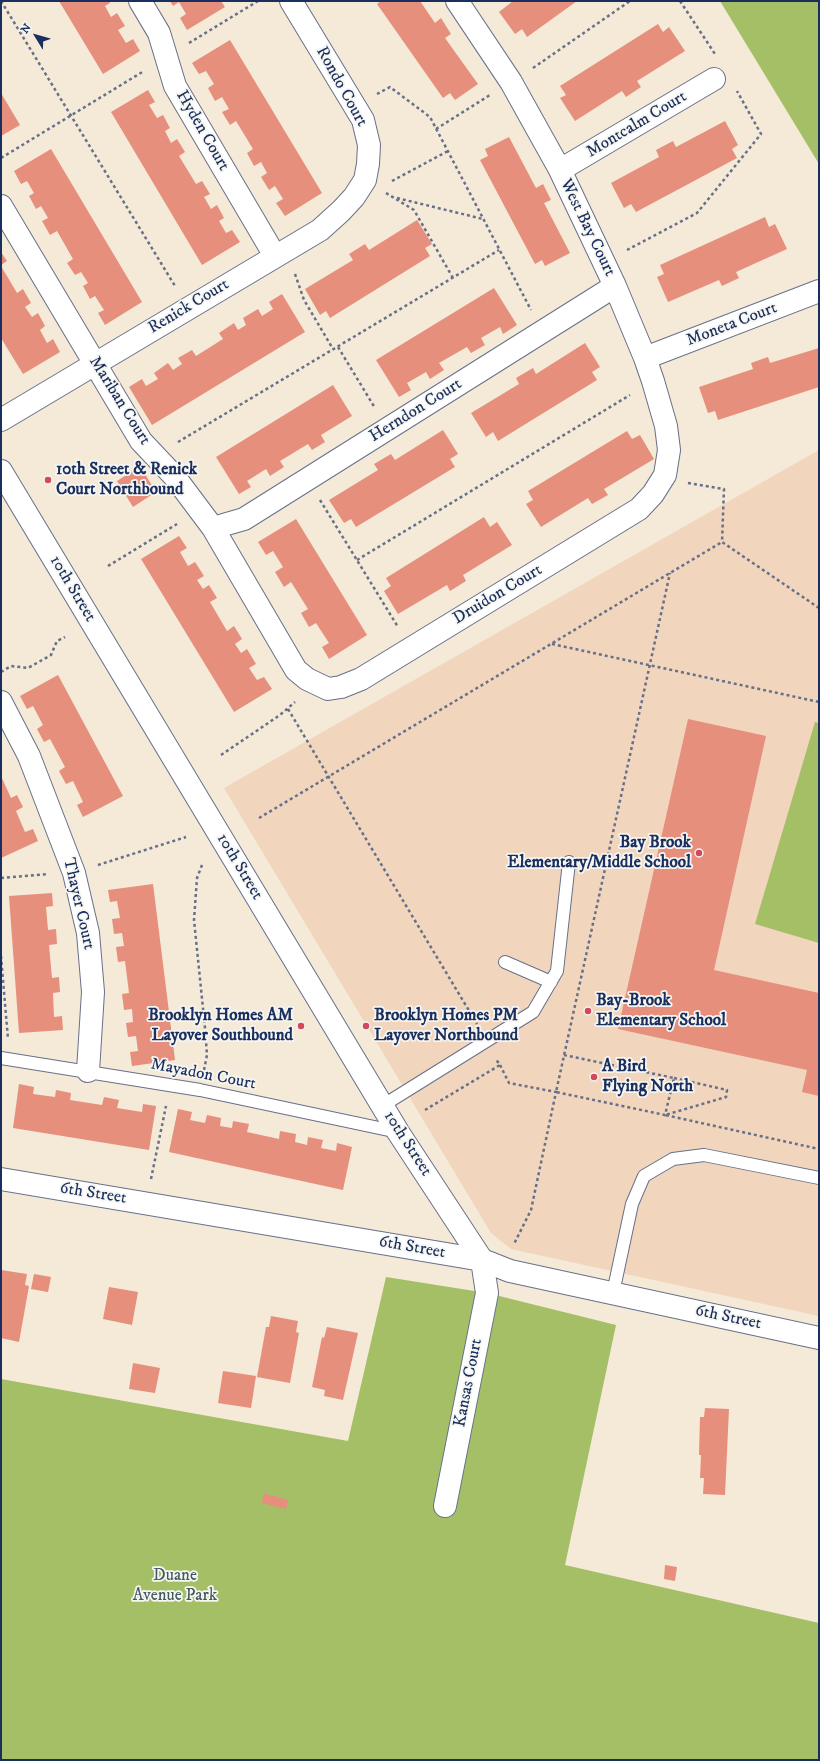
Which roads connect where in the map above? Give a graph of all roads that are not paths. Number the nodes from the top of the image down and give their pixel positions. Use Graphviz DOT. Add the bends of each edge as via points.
graph roads {
  1 [pos="140,1"];
  2 [pos="291,1"];
  3 [pos="457,1"];
  4 [pos="724,82"];
  5 [pos="560,170"];
  6 [pos="372,184"];
  7 [pos="1,206"];
  8 [pos="281,253"];
  9 [pos="615,286"];
  10 [pos="819,292"];
  11 [pos="645,358"];
  12 [pos="94,364"];
  13 [pos="1,420"];
  14 [pos="1,470"];
  15 [pos="665,475"];
  16 [pos="213,528"];
  17 [pos="316,685"];
  18 [pos="1,702"];
  19 [pos="569,862"];
  20 [pos="505,962"];
  21 [pos="551,982"];
  22 [pos="5,1058"];
  23 [pos="88,1071"];
  24 [pos="382,1106"];
  25 [pos="398,1132"];
  26 [pos="819,1178"];
  27 [pos="1,1179"];
  28 [pos="482,1260"];
  29 [pos="613,1293"];
  30 [pos="819,1338"];
  31 [pos="445,1506"];
  1 -- 8 [label="street, Hyden Court" via="159,33 175,86"];
  2 -- 6 [label="street, Rondo Court" via="363,120 369,145"];
  3 -- 5 [label="street, West Bay Court" via="511,82"];
  4 -- 5 [label="street, Montcalm Court"];
  5 -- 9 [label="street, West Bay Court"];
  6 -- 8 [label="street, Renick Court" via="354,197 320,230"];
  7 -- 12 [label="street, Mariban Court"];
  8 -- 12 [label="street, Renick Court"];
  9 -- 11 [label="street, West Bay Court"];
  9 -- 16 [label="street, Herndon Court" via="244,519"];
  10 -- 11 [label="street, Moneta Court"];
  11 -- 15 [label="street, West Bay Court" via="666,426 669,450"];
  12 -- 13 [label="street, Renick Court"];
  12 -- 16 [label="street, Mariban Court" via="140,441 174,476"];
  14 -- 24 [label="street, 10th Street"];
  15 -- 17 [label="street, Druidon Court" via="653,494 639,509 411,649 361,679 341,687 328,689"];
  16 -- 17 [label="street, Mariban Court" via="296,670"];
  18 -- 23 [label="street, Thayer Court" via="29,756 74,873 88,933 93,992"];
  19 -- 21 [label="lane" via="557,971"];
  20 -- 21 [label="lane"];
  21 -- 24 [label="lane" via="533,1012"];
  22 -- 23 [label="lane, Mayadon Court"];
  23 -- 25 [label="lane, Mayadon Court" via="200,1090"];
  24 -- 25 [label="street, 10th Street"];
  25 -- 28 [label="street, 10th Street"];
  26 -- 29 [label="lane" via="704,1155 673,1159 644,1176 632,1204"];
  27 -- 28 [label="street, 6th Street"];
  28 -- 29 [label="street, 6th Street" via="510,1271"];
  28 -- 31 [label="street, Kansas Court" via="487,1293"];
  29 -- 30 [label="street, 6th Street"];
}
